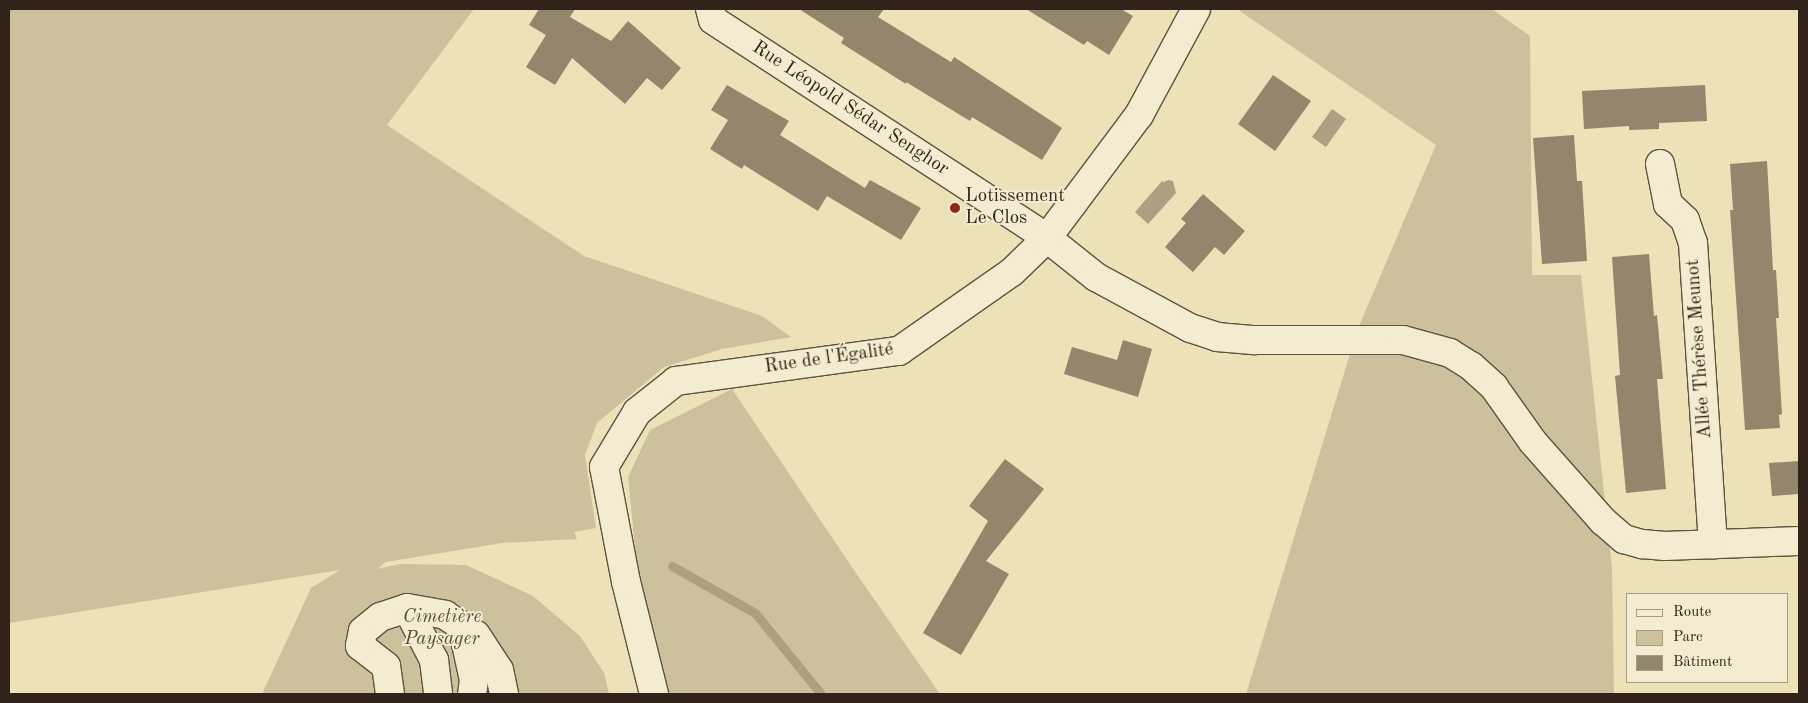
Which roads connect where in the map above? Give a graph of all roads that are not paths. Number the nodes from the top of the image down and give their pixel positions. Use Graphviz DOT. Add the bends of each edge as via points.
graph roads {
  1 [pos="710,9"];
  2 [pos="1196,9"];
  3 [pos="1660,164"];
  4 [pos="1047,238"];
  5 [pos="1799,541"];
  6 [pos="1713,544"];
  7 [pos="407,608"];
  8 [pos="462,626"];
  9 [pos="390,694"];
  10 [pos="438,694"];
  11 [pos="472,694"];
  12 [pos="504,694"];
  13 [pos="654,694"];
  1 -- 4 [label="street, Rue Léopold Sédar Senghor" via="713,20"];
  2 -- 4 [label="street, Rue de l'Égalité" via="1139,115"];
  3 -- 6 [label="street, Allée Thérèse Meunot" via="1668,204 1685,220 1693,243"];
  4 -- 6 [label="street, Rue Léopold Sédar Senghor" via="1096,277 1190,328 1218,336 1255,340 1394,340 1450,352 1494,387 1533,442 1603,521 1624,539 1665,546"];
  4 -- 13 [label="street, Rue de l'Égalité" via="1012,272 899,351 676,381 637,412 604,467 626,582"];
  5 -- 6 [label="street, Rue Léopold Sédar Senghor"];
  7 -- 8 [label="street" via="445,615"];
  7 -- 9 [label="street" via="380,617 363,631 360,646 386,666"];
  7 -- 10 [label="street" via="434,660"];
  8 -- 11 [label="street" via="474,680"];
  8 -- 12 [label="street" via="476,635 499,670"];
}
